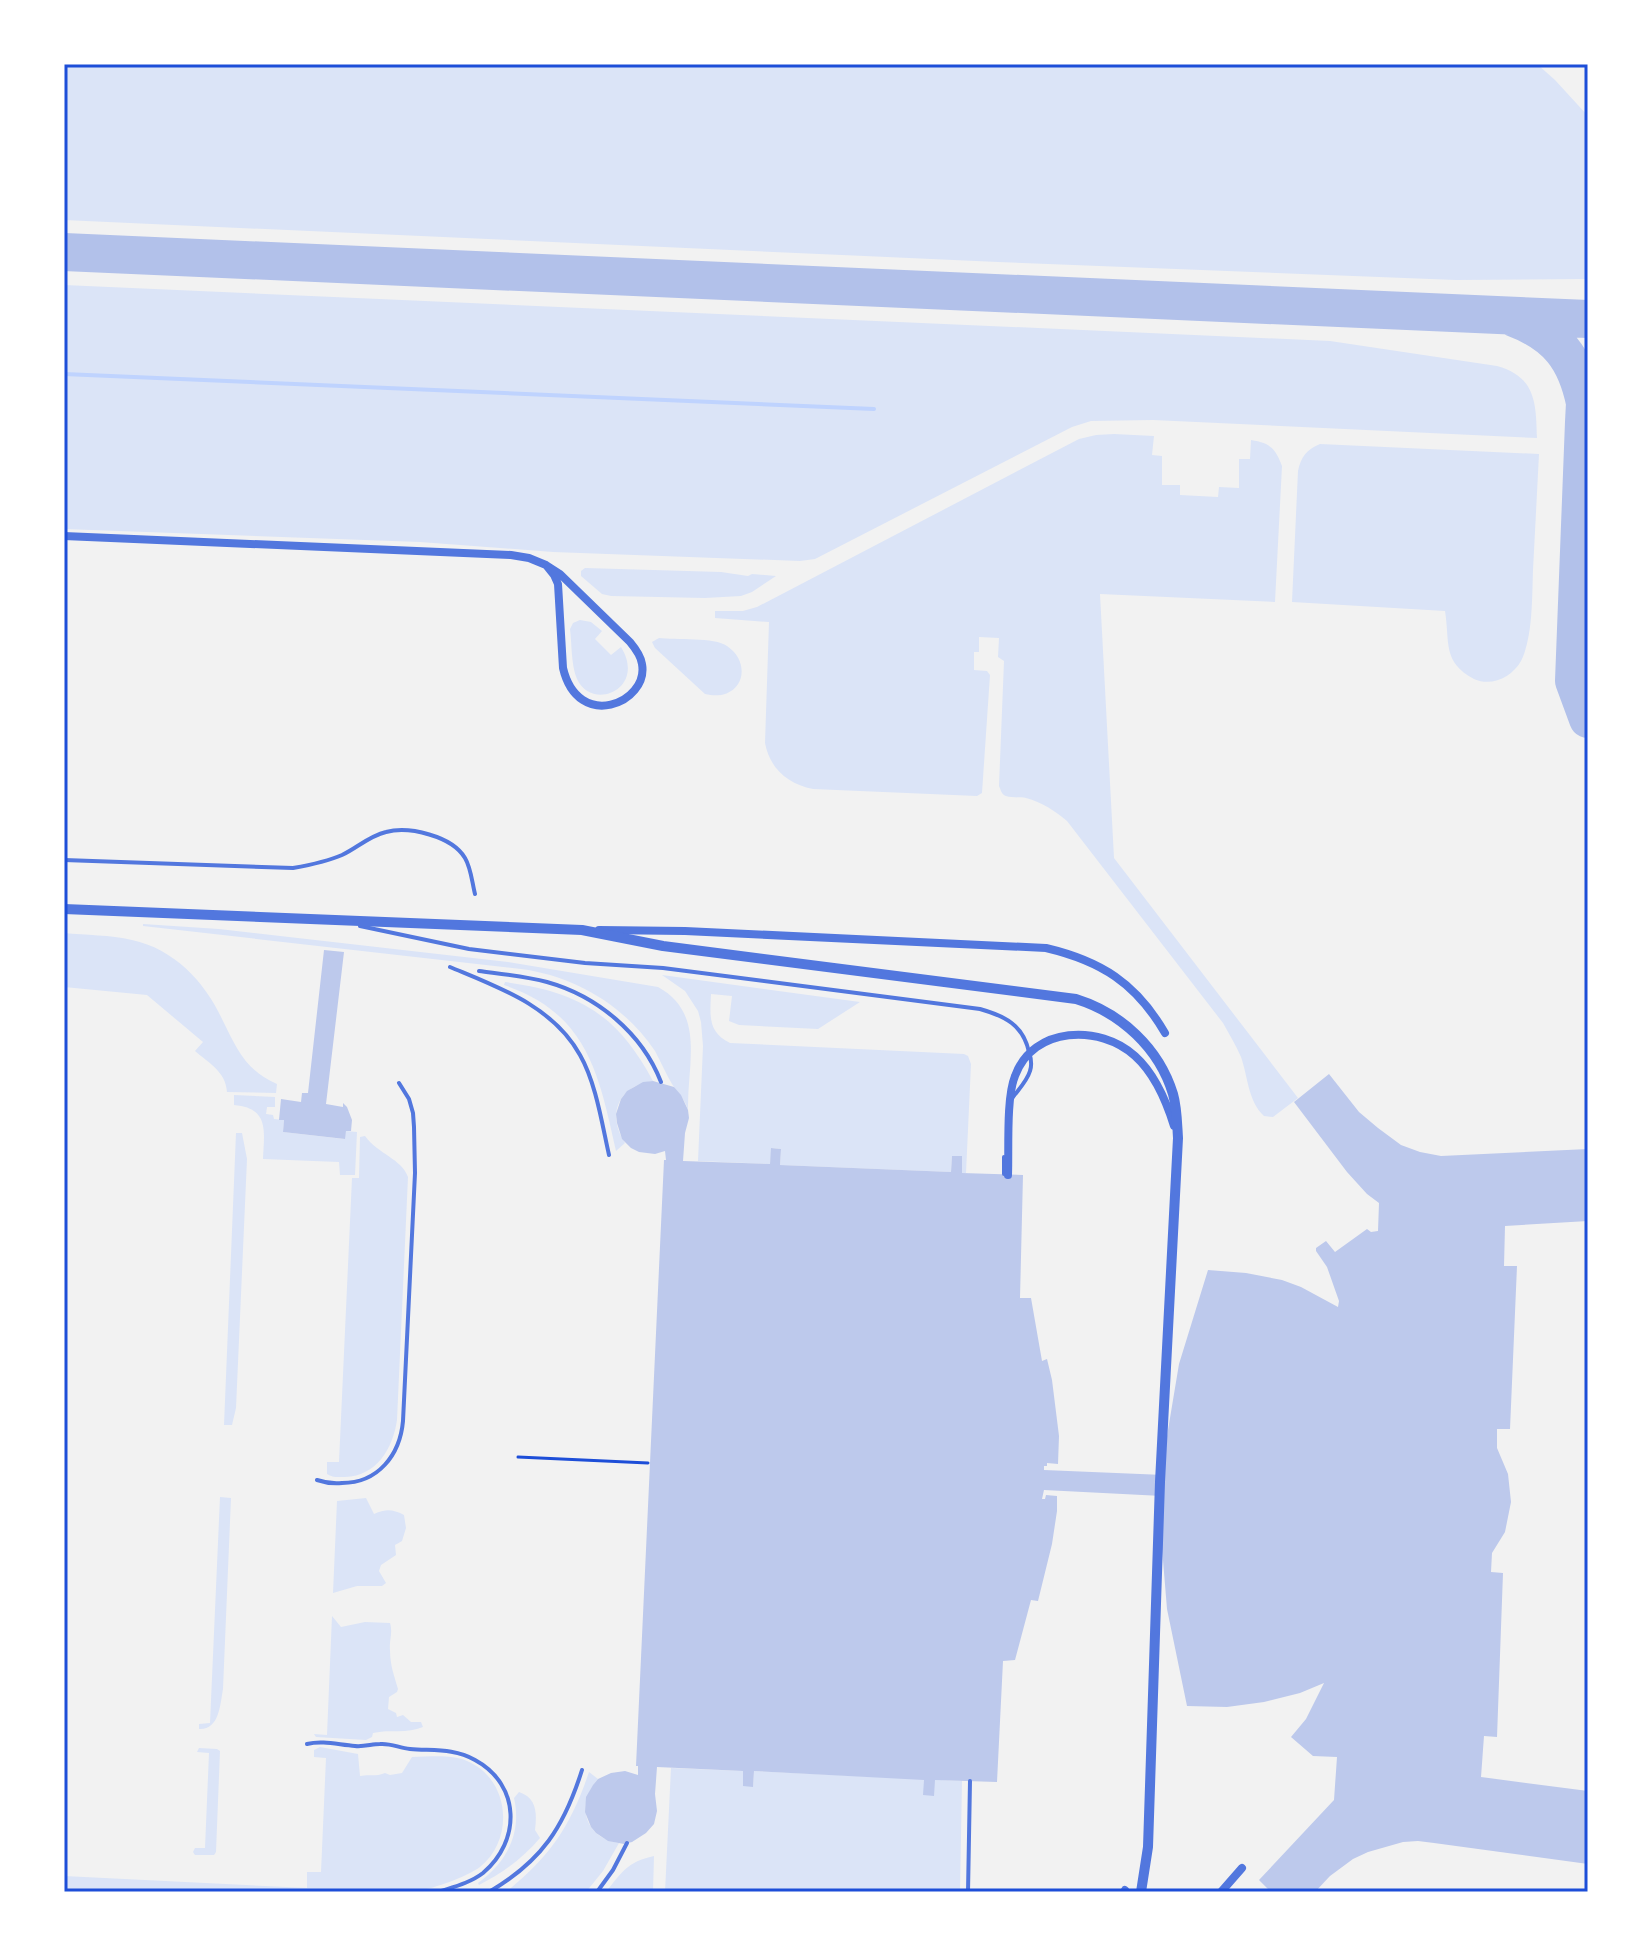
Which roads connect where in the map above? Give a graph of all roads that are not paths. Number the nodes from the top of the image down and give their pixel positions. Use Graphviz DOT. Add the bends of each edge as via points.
graph roads {
  1 [pos="64,536"];
  2 [pos="546,565"];
  3 [pos="64,860"];
  4 [pos="475,894"];
  5 [pos="64,909"];
  6 [pos="329,919"];
  7 [pos="582,930"];
  8 [pos="450,967"];
  9 [pos="479,971"];
  10 [pos="1165,1033"];
  11 [pos="661,1082"];
  12 [pos="399,1083"];
  13 [pos="1178,1138"];
  14 [pos="609,1155"];
  15 [pos="1006,1175"];
  16 [pos="317,1480"];
  17 [pos="307,1744"];
  18 [pos="582,1770"];
  19 [pos="970,1781"];
  20 [pos="627,1843"];
  21 [pos="1242,1868"];
  22 [pos="438,1892"];
  23 [pos="489,1892"];
  24 [pos="597,1892"];
  25 [pos="968,1892"];
  26 [pos="1141,1892"];
  27 [pos="1221,1892"];
  1 -- 2 [label="street" via="511,555"];
  2 -- 2 [label="street" via="630,642 642,664 642,676 620,702 584,702 566,681 558,584"];
  3 -- 4 [label="lane" via="293,868 344,854 372,836 414,831 446,840 464,856"];
  5 -- 6 [label="street"];
  6 -- 7 [label="street"];
  6 -- 15 [label="lane" via="469,949 663,968 992,1012 1021,1031 1031,1059 1031,1070 1006,1117"];
  7 -- 10 [label="street" via="1046,948 1115,975 1139,996"];
  7 -- 13 [label="street" via="663,946 1087,1003 1114,1015 1147,1047 1173,1094"];
  8 -- 14 [label="lane" via="528,1003 573,1044 586,1067"];
  9 -- 11 [label="lane" via="564,987 593,1002 637,1041"];
  12 -- 16 [label="lane" via="413,1113 415,1167 400,1440 386,1464 364,1480"];
  13 -- 15 [label="street" via="1163,1097 1135,1057 1097,1036 1057,1037 1032,1051 1014,1077"];
  13 -- 26 [label="street" via="1148,1847"];
  17 -- 22 [label="lane" via="445,1749 492,1772 510,1810 507,1842 475,1878"];
  18 -- 23 [label="lane" via="552,1838 529,1863"];
  19 -- 25 [label="lane"];
  20 -- 24 [label="lane"];
  21 -- 27 [label="street"];
}
